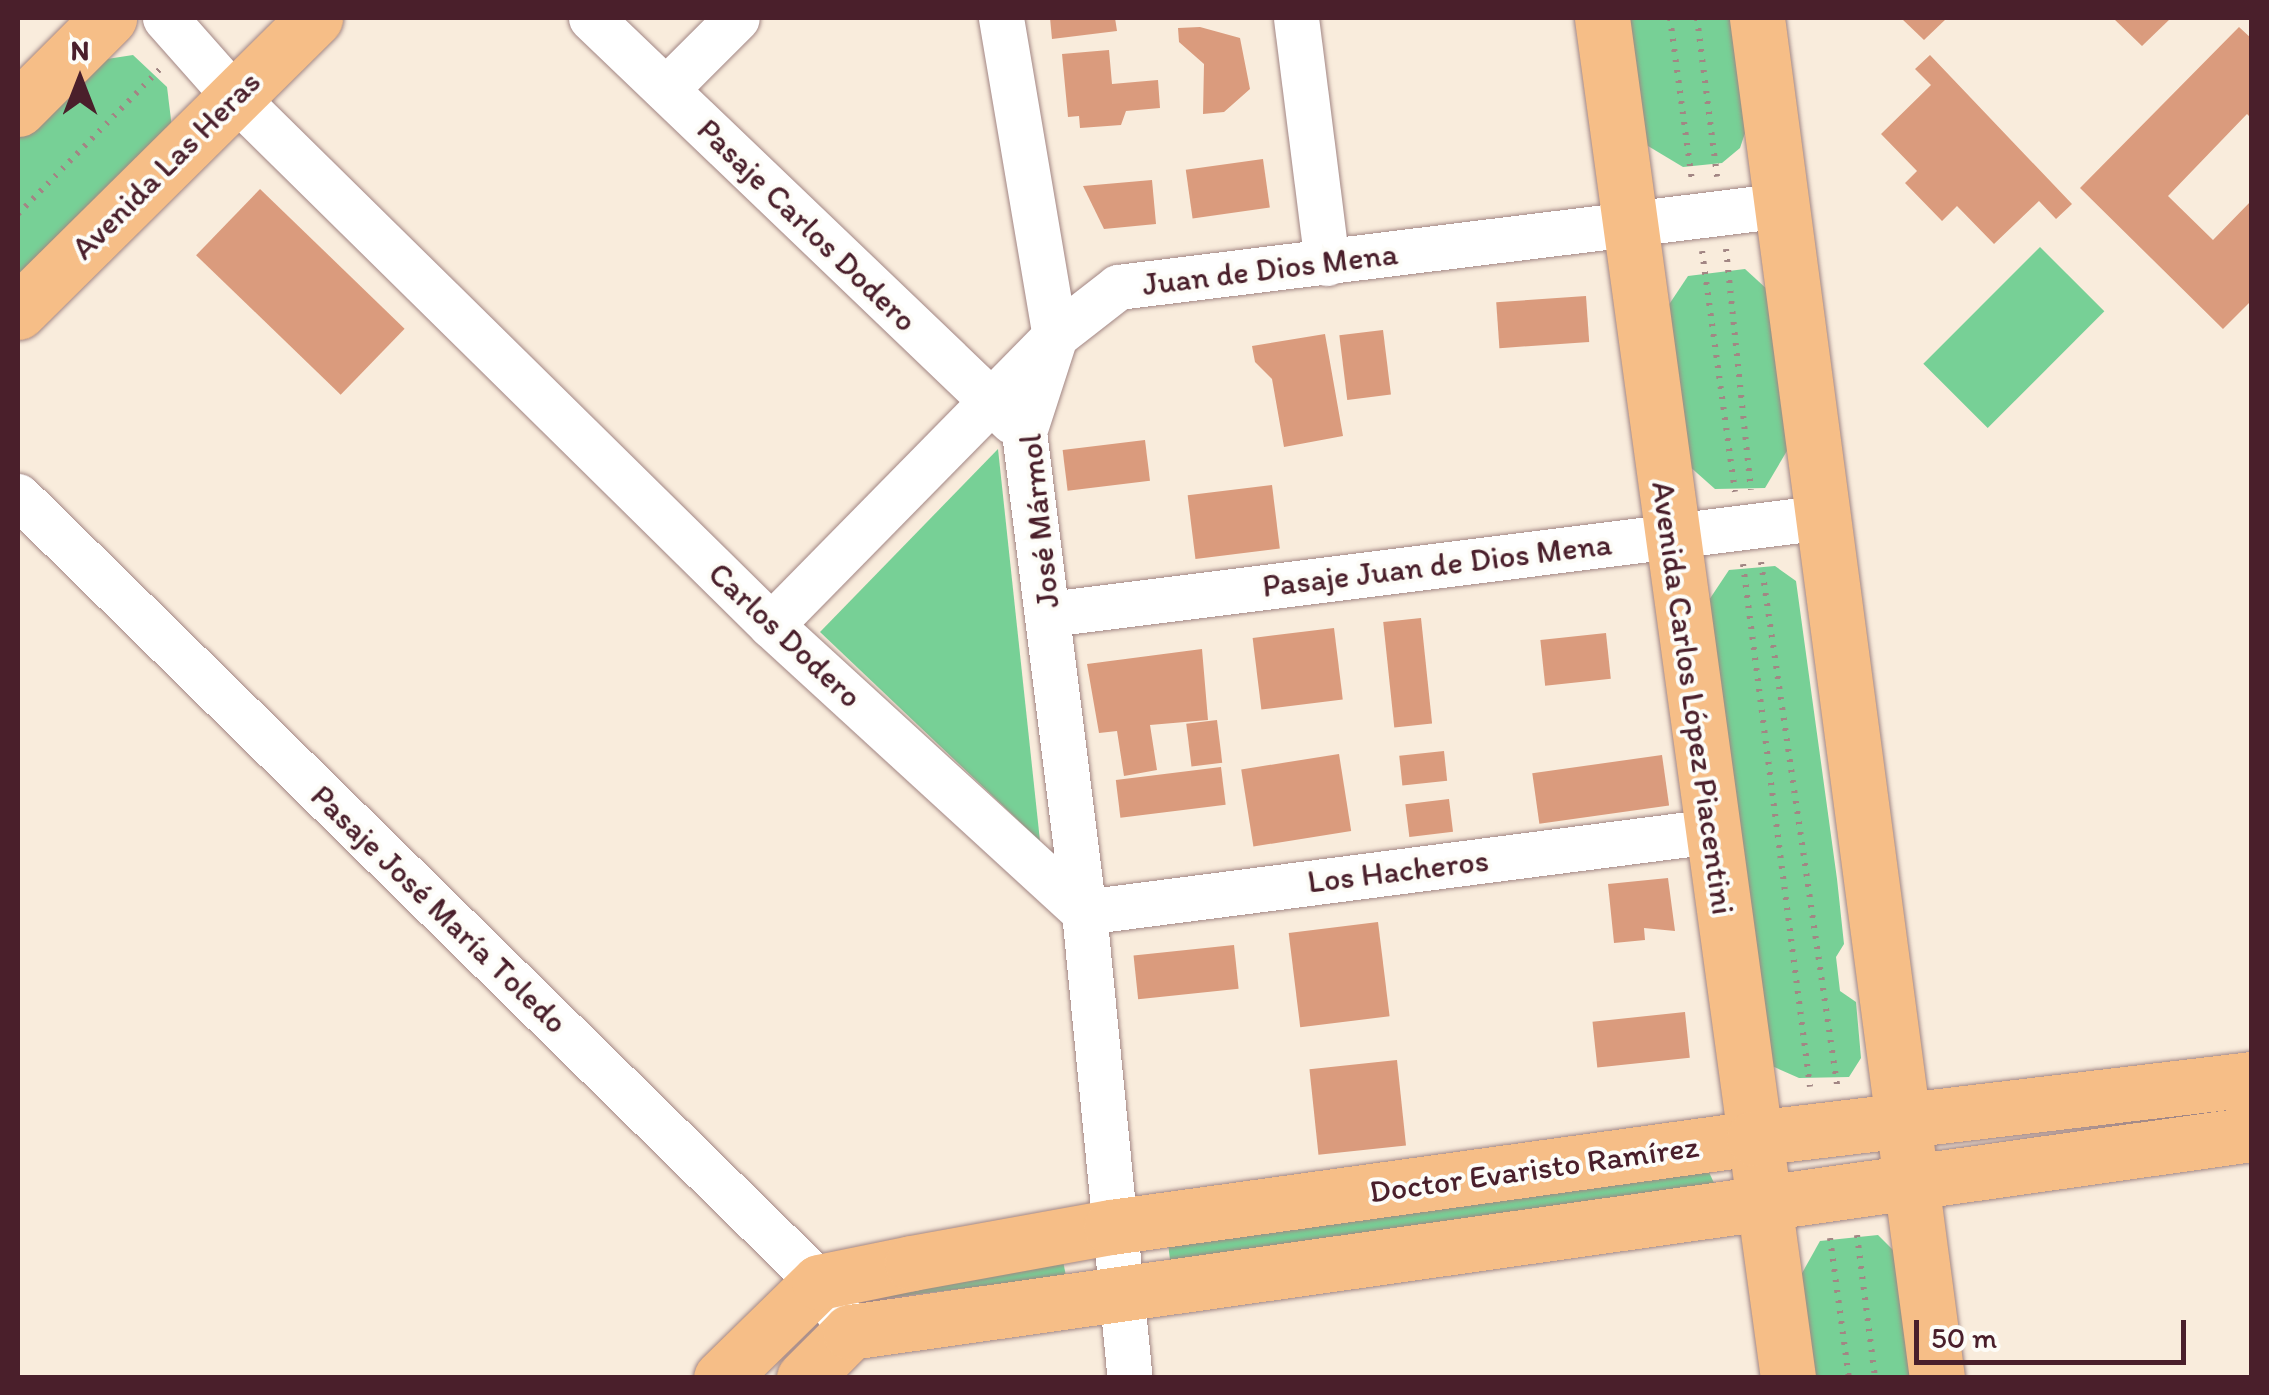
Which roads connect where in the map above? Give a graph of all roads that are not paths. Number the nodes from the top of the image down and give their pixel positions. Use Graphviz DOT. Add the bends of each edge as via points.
graph roads {
  1 [pos="109,18"];
  2 [pos="315,18"];
  3 [pos="591,18"];
  4 [pos="737,18"];
  5 [pos="1001,18"];
  6 [pos="1296,18"];
  7 [pos="1602,18"];
  8 [pos="1757,18"];
  9 [pos="177,30"];
  10 [pos="666,89"];
  11 [pos="234,96"];
  12 [pos="18,109"];
  13 [pos="1784,205"];
  14 [pos="1631,224"];
  15 [pos="1327,263"];
  16 [pos="18,312"];
  17 [pos="1055,336"];
  18 [pos="1008,417"];
  19 [pos="18,496"];
  20 [pos="1825,517"];
  21 [pos="1670,535"];
  22 [pos="1049,614"];
  23 [pos="771,625"];
  24 [pos="1712,831"];
  25 [pos="1084,912"];
  26 [pos="2252,1079"];
  27 [pos="1903,1122"];
  28 [pos="2252,1134"];
  29 [pos="1754,1138"];
  30 [pos="1912,1179"];
  31 [pos="1767,1201"];
  32 [pos="1111,1227"];
  33 [pos="819,1282"];
  34 [pos="1119,1294"];
  35 [pos="850,1332"];
  36 [pos="721,1378"];
  37 [pos="804,1378"];
  38 [pos="1130,1378"];
  39 [pos="1788,1378"];
  40 [pos="1938,1378"];
  1 -- 12 [label="main road"];
  2 -- 11 [label="main road, Avenida Las Heras"];
  3 -- 10 [label="street, Pasaje Carlos Dodero"];
  4 -- 10 [label="street"];
  5 -- 17 [label="street"];
  6 -- 15 [label="street"];
  7 -- 14 [label="main road, Avenida Carlos López Piacentini"];
  8 -- 13 [label="main road"];
  9 -- 11 [label="street, Carlos Dodero"];
  10 -- 18 [label="street, Pasaje Carlos Dodero"];
  11 -- 16 [label="main road, Avenida Las Heras"];
  11 -- 23 [label="street, Carlos Dodero"];
  13 -- 14 [label="street, Juan de Dios Mena"];
  13 -- 20 [label="main road"];
  14 -- 15 [label="street, Juan de Dios Mena"];
  14 -- 21 [label="main road, Avenida Carlos López Piacentini"];
  15 -- 17 [label="street, Juan de Dios Mena" via="1118,287"];
  17 -- 18 [label="street, Juan de Dios Mena"];
  18 -- 22 [label="street, José Mármol"];
  18 -- 23 [label="street, Juan de Dios Mena"];
  19 -- 33 [label="street, Pasaje José María Toledo"];
  20 -- 21 [label="street, Pasaje Juan de Dios Mena"];
  20 -- 27 [label="main road"];
  21 -- 22 [label="street, Pasaje Juan de Dios Mena"];
  21 -- 24 [label="main road, Avenida Carlos López Piacentini"];
  22 -- 25 [label="street, José Mármol"];
  23 -- 25 [label="street, Carlos Dodero"];
  24 -- 25 [label="street, Los Hacheros"];
  24 -- 29 [label="main road, Avenida Carlos López Piacentini"];
  25 -- 32 [label="street"];
  26 -- 27 [label="main road, Doctor Evaristo Ramírez"];
  27 -- 29 [label="main road, Doctor Evaristo Ramírez"];
  27 -- 30 [label="main road"];
  28 -- 30 [label="main road, Doctor Evaristo Ramírez"];
  29 -- 31 [label="main road, Avenida Carlos López Piacentini"];
  29 -- 32 [label="main road, Doctor Evaristo Ramírez"];
  30 -- 31 [label="main road, Doctor Evaristo Ramírez"];
  30 -- 40 [label="main road"];
  31 -- 34 [label="main road, Doctor Evaristo Ramírez"];
  31 -- 39 [label="main road, Avenida Carlos López Piacentini"];
  32 -- 33 [label="main road, Doctor Evaristo Ramírez"];
  32 -- 34 [label="street"];
  33 -- 35 [label="street, Pasaje José María Toledo"];
  33 -- 36 [label="main road"];
  34 -- 35 [label="main road, Doctor Evaristo Ramírez"];
  34 -- 38 [label="street"];
  35 -- 37 [label="main road"];
}
